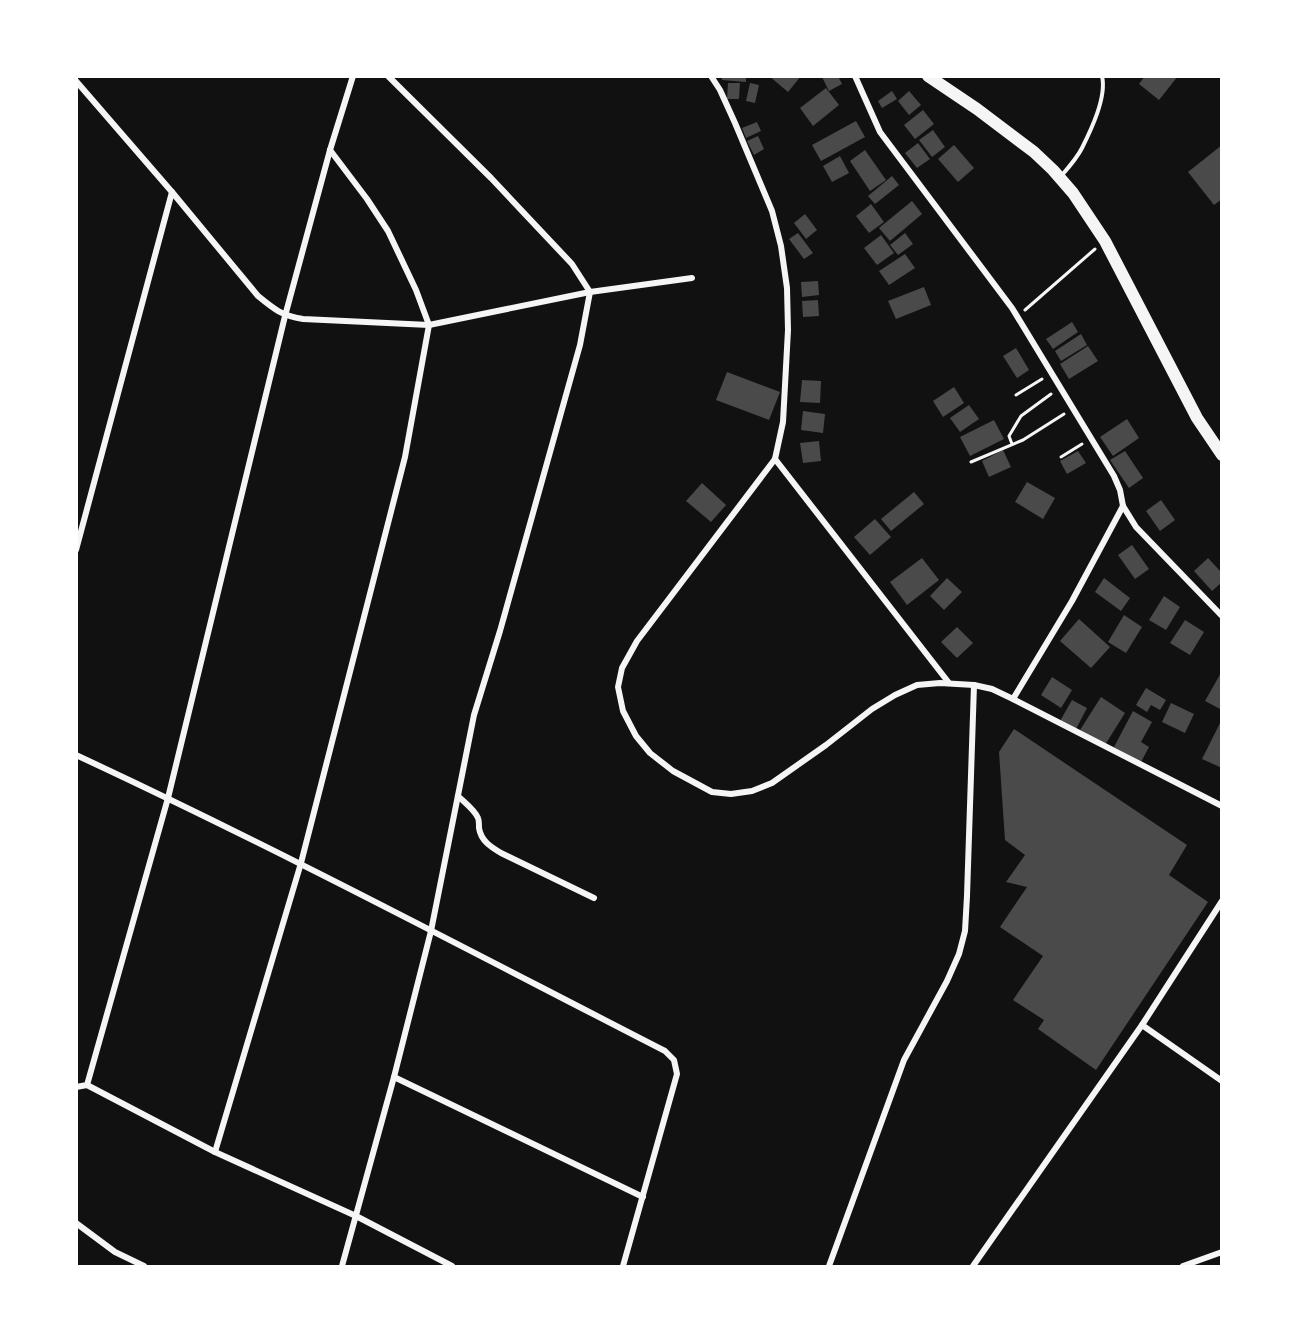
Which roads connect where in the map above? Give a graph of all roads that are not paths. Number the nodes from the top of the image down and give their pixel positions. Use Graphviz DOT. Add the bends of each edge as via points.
graph roads {
  1 [pos="353,76"];
  2 [pos="388,76"];
  3 [pos="711,76"];
  4 [pos="855,76"];
  5 [pos="928,76"];
  6 [pos="1102,76"];
  7 [pos="76,81"];
  8 [pos="330,150"];
  9 [pos="1060,178"];
  10 [pos="172,192"];
  11 [pos="692,278"];
  12 [pos="590,292"];
  13 [pos="285,316"];
  14 [pos="429,325"];
  15 [pos="1221,454"];
  16 [pos="775,459"];
  17 [pos="1123,506"];
  18 [pos="78,536"];
  19 [pos="76,550"];
  20 [pos="1221,616"];
  21 [pos="949,683"];
  22 [pos="974,685"];
  23 [pos="1013,699"];
  24 [pos="76,755"];
  25 [pos="458,796"];
  26 [pos="168,798"];
  27 [pos="1221,806"];
  28 [pos="301,863"];
  29 [pos="594,897"];
  30 [pos="1221,901"];
  31 [pos="431,931"];
  32 [pos="1142,1025"];
  33 [pos="394,1077"];
  34 [pos="1221,1081"];
  35 [pos="87,1085"];
  36 [pos="76,1087"];
  37 [pos="215,1152"];
  38 [pos="643,1197"];
  39 [pos="356,1216"];
  40 [pos="76,1223"];
  41 [pos="1221,1252"];
  42 [pos="144,1266"];
  43 [pos="342,1266"];
  44 [pos="452,1266"];
  45 [pos="623,1266"];
  46 [pos="830,1266"];
  47 [pos="973,1266"];
  48 [pos="1183,1266"];
  1 -- 8 [label="street"];
  2 -- 12 [label="street" via="572,264"];
  3 -- 16 [label="street" via="772,211 781,246 788,330 783,422"];
  4 -- 17 [label="street" via="880,132 1017,317 1114,476"];
  5 -- 9 [label="main road" via="1003,128"];
  6 -- 9 [label="lane" via="1099,108 1081,149"];
  7 -- 10 [label="street"];
  8 -- 13 [label="street"];
  8 -- 14 [label="street" via="388,231"];
  9 -- 15 [label="main road" via="1105,241 1197,418"];
  10 -- 13 [label="street" via="258,296"];
  10 -- 18 [label="street"];
  11 -- 12 [label="street"];
  12 -- 14 [label="street"];
  12 -- 25 [label="street" via="580,345 474,715"];
  13 -- 14 [label="street"];
  13 -- 26 [label="street"];
  14 -- 28 [label="street" via="405,457"];
  16 -- 21 [label="street"];
  16 -- 21 [label="street" via="637,641 622,668 618,687 623,711 636,736 673,771 712,792 752,791 772,783 895,694 917,685"];
  17 -- 20 [label="street" via="1136,527"];
  17 -- 23 [label="street"];
  18 -- 19 [label="street"];
  21 -- 22 [label="street"];
  22 -- 23 [label="street"];
  22 -- 46 [label="street" via="967,896 960,954 904,1060"];
  23 -- 27 [label="street"];
  24 -- 26 [label="street"];
  25 -- 29 [label="street" via="475,813 480,834 490,846"];
  25 -- 31 [label="street"];
  26 -- 28 [label="street"];
  26 -- 35 [label="street"];
  28 -- 31 [label="street"];
  28 -- 37 [label="street"];
  30 -- 32 [label="street"];
  31 -- 33 [label="street"];
  31 -- 38 [label="street" via="665,1051 674,1060 677,1074"];
  32 -- 34 [label="street"];
  32 -- 47 [label="street"];
  33 -- 38 [label="street"];
  33 -- 39 [label="street"];
  35 -- 36 [label="street"];
  35 -- 37 [label="street"];
  37 -- 39 [label="street"];
  38 -- 45 [label="street"];
  39 -- 43 [label="street"];
  39 -- 44 [label="street"];
  40 -- 42 [label="street" via="115,1252"];
  41 -- 48 [label="street"];
}
